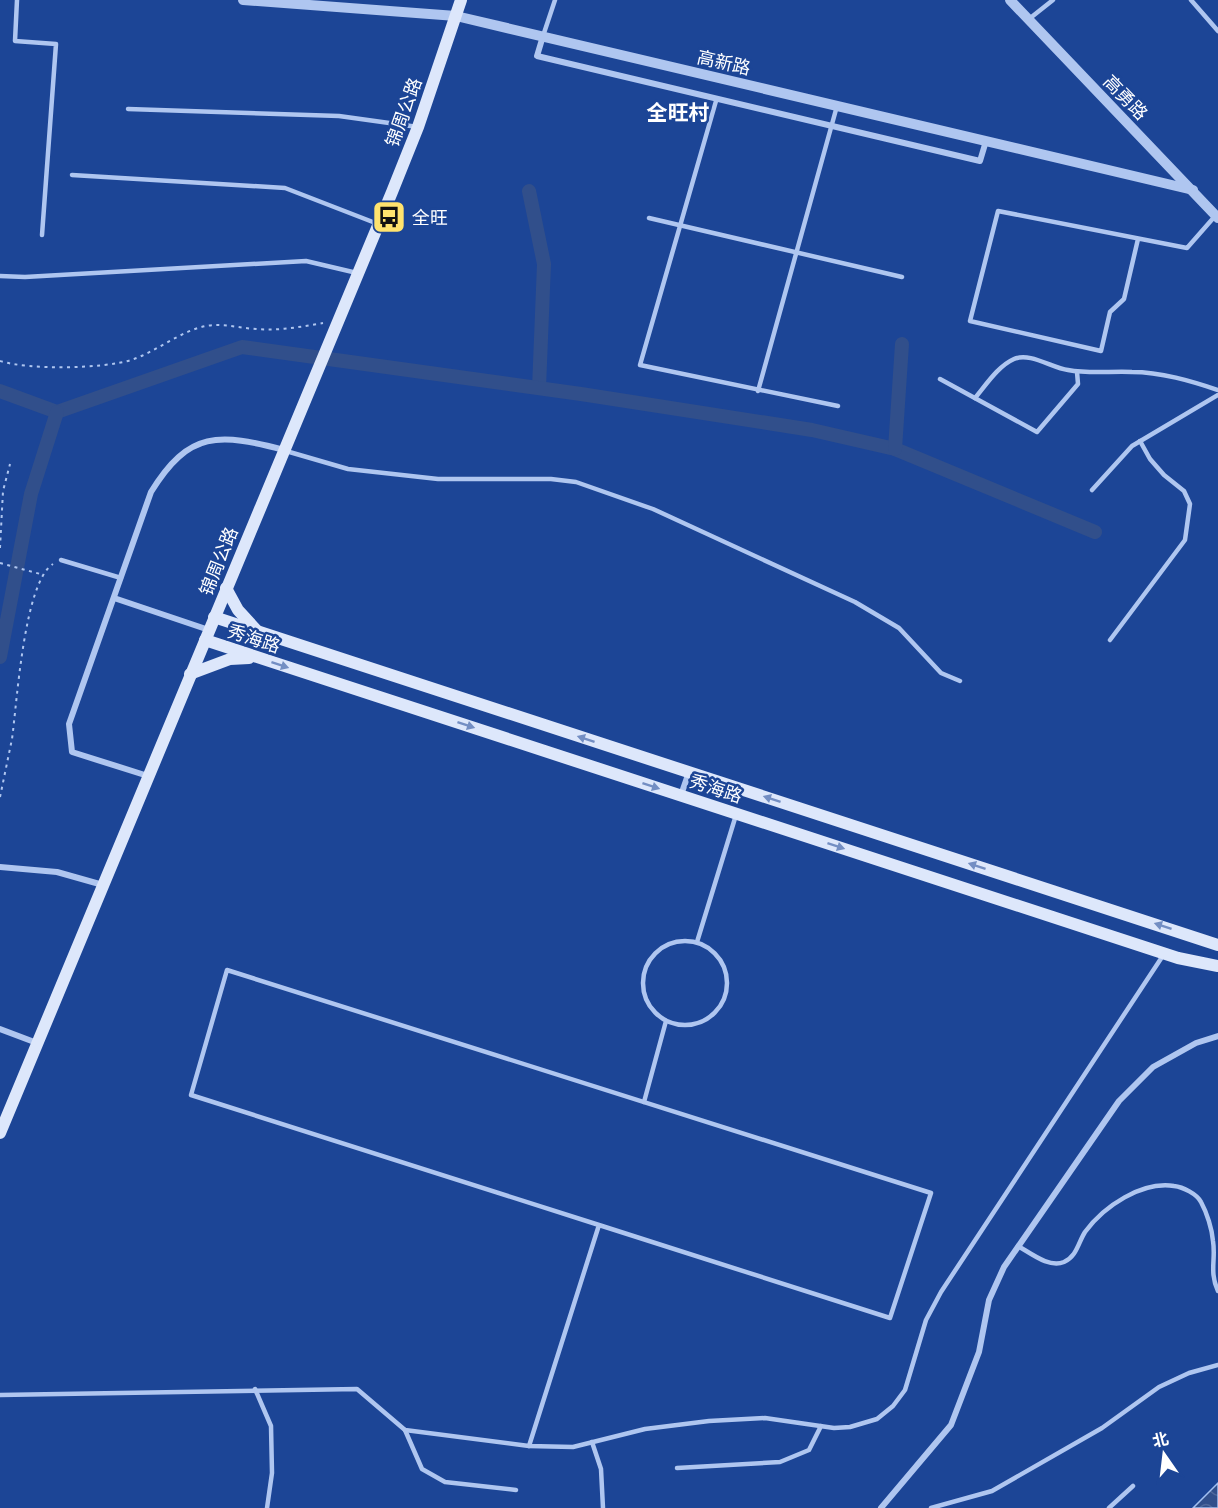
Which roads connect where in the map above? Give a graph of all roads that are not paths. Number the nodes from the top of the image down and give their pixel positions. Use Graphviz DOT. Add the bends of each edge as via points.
graph roads {
  1 [pos="17,0"];
  2 [pos="243,0"];
  3 [pos="461,0"];
  4 [pos="555,0"];
  5 [pos="1010,0"];
  6 [pos="1053,0"];
  7 [pos="1191,0"];
  8 [pos="456,16"];
  9 [pos="1028,19"];
  10 [pos="1218,31"];
  11 [pos="543,36"];
  12 [pos="716,101"];
  13 [pos="837,106"];
  14 [pos="128,109"];
  15 [pos="418,127"];
  16 [pos="831,127"];
  17 [pos="986,141"];
  18 [pos="72,175"];
  19 [pos="1193,190"];
  20 [pos="1217,216"];
  21 [pos="649,219"];
  22 [pos="378,224"];
  23 [pos="680,226"];
  24 [pos="42,235"];
  25 [pos="1138,239"];
  26 [pos="796,252"];
  27 [pos="357,273"];
  28 [pos="0,276"];
  29 [pos="902,276"];
  30 [pos="1077,372"];
  31 [pos="940,379"];
  32 [pos="1218,390"];
  33 [pos="758,391"];
  34 [pos="1218,395"];
  35 [pos="975,398"];
  36 [pos="838,406"];
  37 [pos="1140,441"];
  38 [pos="284,450"];
  39 [pos="1092,490"];
  40 [pos="61,560"];
  41 [pos="121,578"];
  42 [pos="226,588"];
  43 [pos="114,598"];
  44 [pos="214,617"];
  45 [pos="260,634"];
  46 [pos="207,635"];
  47 [pos="1110,640"];
  48 [pos="258,657"];
  49 [pos="190,674"];
  50 [pos="960,681"];
  51 [pos="689,771"];
  52 [pos="148,776"];
  53 [pos="681,796"];
  54 [pos="737,814"];
  55 [pos="0,867"];
  56 [pos="103,885"];
  57 [pos="697,942"];
  58 [pos="1218,945"];
  59 [pos="1164,953"];
  60 [pos="1218,966"];
  61 [pos="666,1022"];
  62 [pos="0,1029"];
  63 [pos="1218,1036"];
  64 [pos="38,1043"];
  65 [pos="644,1102"];
  66 [pos="0,1133"];
  67 [pos="599,1225"];
  68 [pos="1018,1246"];
  69 [pos="1218,1291"];
  70 [pos="1218,1365"];
  71 [pos="255,1389"];
  72 [pos="0,1395"];
  73 [pos="821,1426"];
  74 [pos="405,1430"];
  75 [pos="592,1442"];
  76 [pos="529,1446"];
  77 [pos="677,1468"];
  78 [pos="1133,1486"];
  79 [pos="516,1490"];
  80 [pos="267,1508"];
  81 [pos="603,1508"];
  82 [pos="881,1508"];
  83 [pos="931,1508"];
  84 [pos="1109,1508"];
  1 -- 24 [label="lane" via="15,41 56,44"];
  2 -- 8 [label="street, 高新路"];
  3 -- 8 [label="main road, 锦周公路"];
  4 -- 11 [label="lane"];
  5 -- 9 [label="street, 高勇路"];
  6 -- 9 [label="lane"];
  7 -- 10 [label="lane"];
  8 -- 11 [label="street, 高新路"];
  8 -- 15 [label="main road, 锦周公路"];
  9 -- 19 [label="street, 高勇路"];
  11 -- 12 [label="street" via="537,56"];
  11 -- 13 [label="street, 高新路"];
  12 -- 16 [label="street"];
  12 -- 23 [label="lane"];
  13 -- 16 [label="lane"];
  13 -- 17 [label="street, 高新路"];
  14 -- 15 [label="lane" via="339,116"];
  15 -- 22 [label="main road, 锦周公路"];
  16 -- 17 [label="street" via="980,161"];
  16 -- 26 [label="lane"];
  17 -- 19 [label="street, 高新路"];
  18 -- 22 [label="lane" via="285,188"];
  19 -- 20 [label="street, 高勇路"];
  20 -- 25 [label="lane" via="1187,248"];
  21 -- 23 [label="lane"];
  22 -- 27 [label="main road, 锦周公路"];
  23 -- 26 [label="lane"];
  23 -- 33 [label="lane" via="640,365"];
  25 -- 25 [label="lane" via="998,211 970,321 1101,351 1110,312 1124,299"];
  26 -- 29 [label="lane"];
  26 -- 33 [label="lane"];
  27 -- 28 [label="lane" via="306,261 25,278"];
  27 -- 38 [label="main road, 锦周公路"];
  30 -- 32 [label="lane" via="1135,372 1188,380"];
  30 -- 35 [label="lane" via="1023,357 1014,359"];
  30 -- 35 [label="lane" via="1078,384 1036,432"];
  31 -- 35 [label="lane"];
  33 -- 36 [label="lane"];
  34 -- 37 [label="lane"];
  37 -- 39 [label="lane" via="1115,462"];
  37 -- 47 [label="lane" via="1164,475 1184,491 1190,504 1185,540"];
  38 -- 41 [label="street" via="227,438 184,451 164,471 151,492"];
  38 -- 42 [label="main road, 锦周公路"];
  38 -- 50 [label="lane" via="348,469 438,479 551,479 587,486 653,509 855,602 899,628 941,673"];
  40 -- 41 [label="lane"];
  41 -- 43 [label="street"];
  42 -- 44 [label="main road, 锦周公路"];
  42 -- 45 [label="main road" via="238,610"];
  43 -- 46 [label="street"];
  43 -- 52 [label="street" via="69,724 72,752"];
  44 -- 45 [label="main road, 秀海路"];
  44 -- 46 [label="main road, 锦周公路"];
  51 -- 45 [label="main road, 秀海路, one-way"];
  46 -- 48 [label="main road, 秀海路"];
  46 -- 49 [label="main road, 锦周公路"];
  48 -- 49 [label="main road" via="230,659"];
  48 -- 53 [label="main road, 秀海路, one-way"];
  49 -- 52 [label="main road, 锦周公路"];
  51 -- 53 [label="street"];
  58 -- 51 [label="main road, 秀海路, one-way"];
  52 -- 56 [label="main road, 锦周公路"];
  53 -- 54 [label="main road, 秀海路"];
  54 -- 57 [label="lane"];
  54 -- 59 [label="main road, 秀海路, one-way"];
  55 -- 56 [label="street" via="57,872"];
  56 -- 64 [label="main road, 锦周公路"];
  57 -- 61 [label="lane" via="683,940 657,950 643,974 646,1002"];
  57 -- 61 [label="lane" via="719,957 726,970 725,997 708,1019 695,1024"];
  59 -- 60 [label="main road, 秀海路"];
  59 -- 73 [label="lane" via="941,1292 926,1320 905,1390 877,1419 850,1427"];
  61 -- 65 [label="lane"];
  62 -- 64 [label="street"];
  63 -- 68 [label="street" via="1196,1043 1153,1067 1119,1101"];
  64 -- 66 [label="main road, 锦周公路"];
  65 -- 67 [label="lane" via="930,1193 890,1318"];
  65 -- 67 [label="lane" via="227,970 190,1095"];
  67 -- 76 [label="lane"];
  68 -- 69 [label="lane" via="1049,1263 1064,1262 1076,1252 1085,1233 1132,1193 1159,1184 1182,1187 1200,1199 1209,1222 1214,1243 1211,1267"];
  68 -- 82 [label="street" via="989,1300 980,1352 951,1425"];
  70 -- 83 [label="lane" via="1159,1387 1102,1428 992,1491"];
  71 -- 72 [label="lane"];
  71 -- 74 [label="lane" via="357,1389"];
  71 -- 80 [label="lane" via="271,1426 272,1473"];
  73 -- 75 [label="lane" via="765,1418 709,1421 645,1429"];
  73 -- 77 [label="lane" via="809,1450 780,1462"];
  74 -- 76 [label="lane"];
  74 -- 79 [label="lane" via="422,1469 445,1482"];
  75 -- 76 [label="lane"];
  75 -- 81 [label="lane" via="601,1470"];
  78 -- 84 [label="lane"];
}
